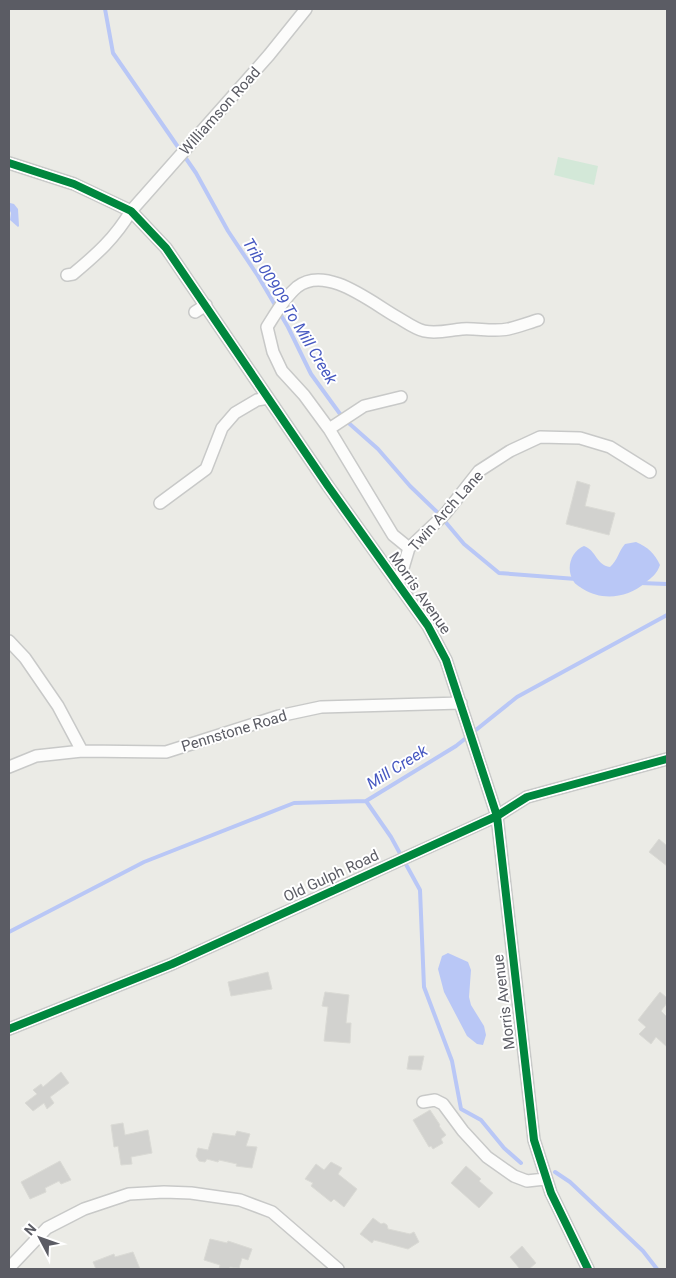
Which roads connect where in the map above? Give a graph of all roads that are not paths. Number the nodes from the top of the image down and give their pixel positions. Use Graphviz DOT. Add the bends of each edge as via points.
graph roads {
  1 [pos="306,9"];
  2 [pos="9,163"];
  3 [pos="131,211"];
  4 [pos="67,276"];
  5 [pos="206,305"];
  6 [pos="195,312"];
  7 [pos="538,320"];
  8 [pos="401,397"];
  9 [pos="268,398"];
  10 [pos="333,426"];
  11 [pos="650,472"];
  12 [pos="160,503"];
  13 [pos="408,548"];
  14 [pos="398,585"];
  15 [pos="9,641"];
  16 [pos="461,702"];
  17 [pos="82,751"];
  18 [pos="667,759"];
  19 [pos="9,766"];
  20 [pos="497,816"];
  21 [pos="9,1029"];
  22 [pos="422,1102"];
  23 [pos="546,1179"];
  24 [pos="9,1268"];
  25 [pos="338,1269"];
  26 [pos="588,1269"];
  1 -- 3 [label="street, Williamson Road"];
  2 -- 3 [label="street, Morris Avenue" via="74,184"];
  3 -- 4 [label="street, Williamson Road" via="103,249"];
  3 -- 5 [label="street, Morris Avenue" via="166,248"];
  5 -- 6 [label="street"];
  5 -- 9 [label="street, Morris Avenue"];
  7 -- 10 [label="street" via="507,329 433,333 422,331 360,293 337,283 310,281 299,286 287,296 267,327 273,352 282,371"];
  8 -- 10 [label="street" via="364,406"];
  9 -- 12 [label="street" via="257,400 235,413 222,428 206,469"];
  9 -- 14 [label="street, Morris Avenue"];
  10 -- 13 [label="street" via="393,535"];
  11 -- 13 [label="street, Twin Arch Lane" via="610,448 580,438 540,437 479,471 445,514"];
  13 -- 14 [label="street, Twin Arch Lane"];
  14 -- 16 [label="street, Morris Avenue" via="440,645"];
  15 -- 17 [label="street" via="25,658 58,706"];
  16 -- 17 [label="street, Pennstone Road" via="321,707 279,716 166,752"];
  16 -- 20 [label="street, Morris Avenue"];
  17 -- 19 [label="street, Pennstone Road" via="36,756"];
  18 -- 20 [label="street, Old Gulph Road" via="527,797"];
  20 -- 21 [label="street, Old Gulph Road" via="172,964"];
  20 -- 23 [label="street, Morris Avenue" via="533,1132"];
  22 -- 23 [label="street" via="435,1100 443,1104 487,1157 514,1176 527,1180"];
  23 -- 26 [label="street, Morris Avenue"];
  24 -- 25 [label="street" via="46,1228 84,1209 128,1194 164,1192 240,1200 272,1212"];
}
